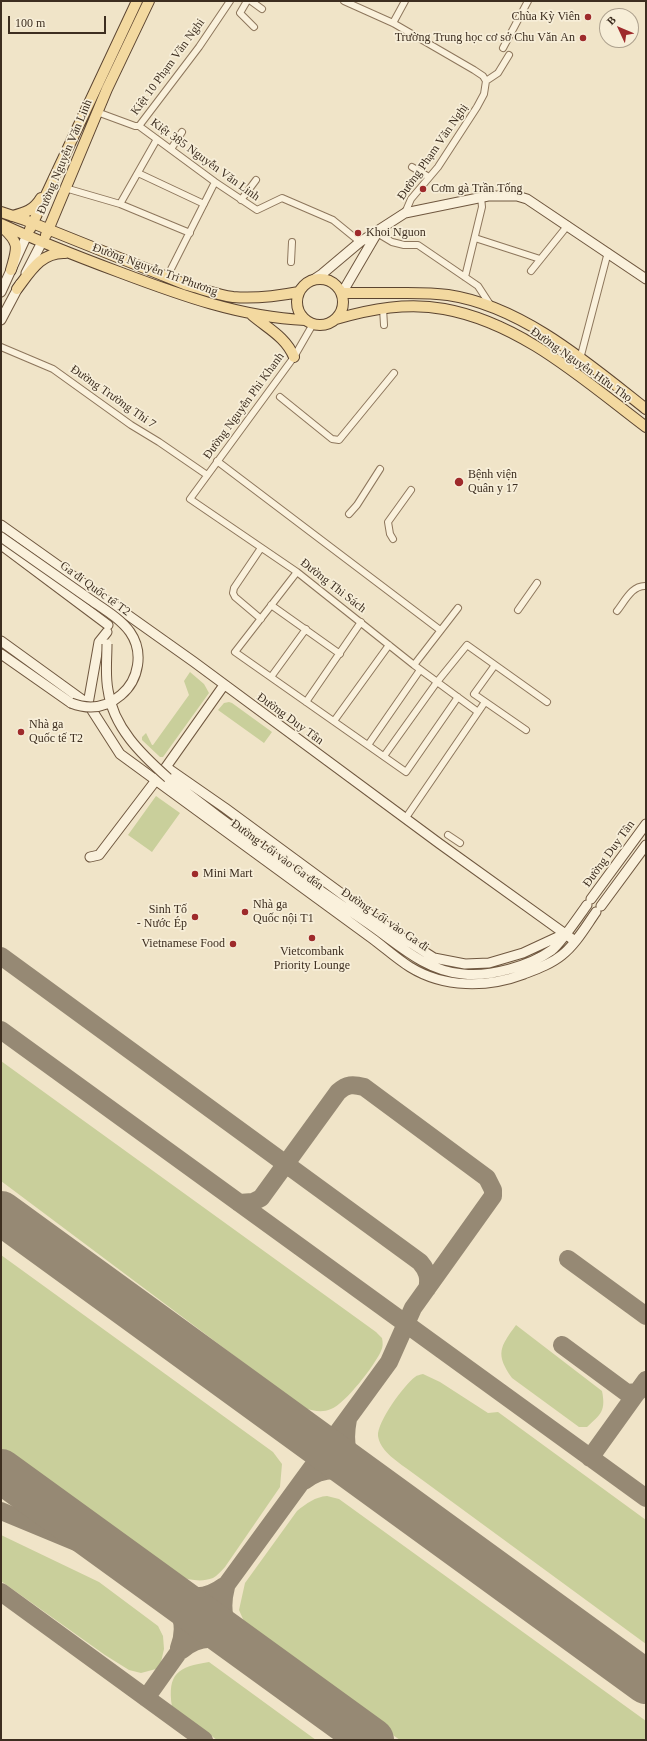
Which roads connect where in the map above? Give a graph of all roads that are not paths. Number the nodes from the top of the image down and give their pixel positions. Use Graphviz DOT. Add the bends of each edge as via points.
graph roads {
  1 [pos="138,1"];
  2 [pos="149,1"];
  3 [pos="230,1"];
  4 [pos="247,1"];
  5 [pos="251,1"];
  6 [pos="345,1"];
  7 [pos="405,1"];
  8 [pos="528,1"];
  9 [pos="262,9"];
  10 [pos="393,23"];
  11 [pos="132,24"];
  12 [pos="254,27"];
  13 [pos="503,48"];
  14 [pos="509,54"];
  15 [pos="486,81"];
  16 [pos="97,85"];
  17 [pos="107,89"];
  18 [pos="97,112"];
  19 [pos="139,126"];
  20 [pos="182,132"];
  21 [pos="157,139"];
  22 [pos="170,149"];
  23 [pos="412,168"];
  24 [pos="138,173"];
  25 [pos="429,177"];
  26 [pos="55,178"];
  27 [pos="256,180"];
  28 [pos="215,182"];
  29 [pos="65,188"];
  30 [pos="481,197"];
  31 [pos="241,200"];
  32 [pos="120,204"];
  33 [pos="204,204"];
  34 [pos="1,212"];
  35 [pos="55,213"];
  36 [pos="405,213"];
  37 [pos="12,216"];
  38 [pos="33,223"];
  39 [pos="1,225"];
  40 [pos="568,225"];
  41 [pos="48,230"];
  42 [pos="190,233"];
  43 [pos="376,233"];
  44 [pos="27,235"];
  45 [pos="475,238"];
  46 [pos="42,242"];
  47 [pos="292,242"];
  48 [pos="360,242"];
  49 [pos="82,243"];
  50 [pos="608,252"];
  51 [pos="71,254"];
  52 [pos="540,259"];
  53 [pos="291,262"];
  54 [pos="11,270"];
  55 [pos="531,271"];
  56 [pos="167,277"];
  57 [pos="465,277"];
  58 [pos="646,279"];
  59 [pos="313,280"];
  60 [pos="17,289"];
  61 [pos="1,291"];
  62 [pos="299,292"];
  63 [pos="342,293"];
  64 [pos="492,306"];
  65 [pos="382,308"];
  66 [pos="250,314"];
  67 [pos="336,319"];
  68 [pos="1,320"];
  69 [pos="309,322"];
  70 [pos="384,325"];
  71 [pos="1,347"];
  72 [pos="294,357"];
  73 [pos="580,359"];
  74 [pos="394,373"];
  75 [pos="280,397"];
  76 [pos="646,409"];
  77 [pos="646,427"];
  78 [pos="218,461"];
  79 [pos="380,469"];
  80 [pos="207,475"];
  81 [pos="410,490"];
  82 [pos="190,499"];
  83 [pos="348,514"];
  84 [pos="1,525"];
  85 [pos="1,537"];
  86 [pos="393,539"];
  87 [pos="1,545"];
  88 [pos="261,548"];
  89 [pos="297,572"];
  90 [pos="537,583"];
  91 [pos="646,586"];
  92 [pos="271,605"];
  93 [pos="458,608"];
  94 [pos="120,610"];
  95 [pos="518,610"];
  96 [pos="617,611"];
  97 [pos="261,619"];
  98 [pos="361,622"];
  99 [pos="108,628"];
  100 [pos="306,630"];
  101 [pos="440,630"];
  102 [pos="1,641"];
  103 [pos="389,644"];
  104 [pos="1,649"];
  105 [pos="1,654"];
  106 [pos="340,654"];
  107 [pos="414,665"];
  108 [pos="495,665"];
  109 [pos="420,670"];
  110 [pos="271,677"];
  111 [pos="437,682"];
  112 [pos="224,685"];
  113 [pos="458,697"];
  114 [pos="306,702"];
  115 [pos="485,702"];
  116 [pos="548,702"];
  117 [pos="88,704"];
  118 [pos="478,712"];
  119 [pos="334,722"];
  120 [pos="526,730"];
  121 [pos="368,745"];
  122 [pos="384,756"];
  123 [pos="166,767"];
  124 [pos="154,780"];
  125 [pos="405,819"];
  126 [pos="646,824"];
  127 [pos="448,835"];
  128 [pos="460,844"];
  129 [pos="646,845"];
  130 [pos="623,856"];
  131 [pos="90,858"];
  132 [pos="632,864"];
  133 [pos="565,934"];
  134 [pos="574,941"];
  1 -- 11 [label="main road, Đường Nguyễn Văn Linh"];
  2 -- 11 [label="main road, Đường Nguyễn Văn Linh"];
  3 -- 19 [label="street, Kiệt 10 Phạm Văn Nghi" via="199,47"];
  4 -- 12 [label="street" via="240,13"];
  5 -- 9 [label="street"];
  6 -- 10 [label="street"];
  7 -- 10 [label="street"];
  8 -- 13 [label="street"];
  10 -- 15 [label="street" via="474,70"];
  11 -- 16 [label="main road, Đường Nguyễn Văn Linh"];
  11 -- 17 [label="main road, Đường Nguyễn Văn Linh"];
  14 -- 15 [label="street" via="498,73"];
  15 -- 25 [label="street, Đường Phạm Văn Nghị" via="484,94 477,107 438,168"];
  16 -- 17 [label="main road"];
  16 -- 26 [label="main road, Đường Nguyễn Văn Linh"];
  17 -- 18 [label="main road, Đường Nguyễn Văn Linh"];
  18 -- 19 [label="street, Kiệt 385 Nguyễn Văn Linh"];
  18 -- 29 [label="main road, Đường Nguyễn Văn Linh"];
  19 -- 21 [label="street, Kiệt 385 Nguyễn Văn Linh"];
  20 -- 22 [label="street"];
  21 -- 22 [label="street, Kiệt 385 Nguyễn Văn Linh"];
  21 -- 24 [label="street"];
  22 -- 28 [label="street, Kiệt 385 Nguyễn Văn Linh"];
  23 -- 25 [label="street"];
  24 -- 32 [label="street"];
  24 -- 33 [label="street"];
  25 -- 36 [label="street, Đường Phạm Văn Nghị" via="411,199"];
  26 -- 37 [label="main road" via="30,211"];
  26 -- 38 [label="main road, Đường Nguyễn Văn Linh"];
  27 -- 31 [label="street"];
  28 -- 31 [label="street, Kiệt 385 Nguyễn Văn Linh"];
  28 -- 33 [label="street"];
  29 -- 32 [label="street"];
  29 -- 35 [label="main road, Đường Nguyễn Văn Linh"];
  30 -- 36 [label="street"];
  30 -- 40 [label="street" via="500,195 527,199"];
  30 -- 45 [label="street" via="482,207"];
  31 -- 48 [label="street, Kiệt 385 Nguyễn Văn Linh" via="257,210 282,198 333,220"];
  32 -- 42 [label="street"];
  33 -- 42 [label="street"];
  34 -- 37 [label="main road, Đường Nguyễn Tri Phương"];
  35 -- 41 [label="main road, Đường Nguyễn Văn Linh"];
  35 -- 49 [label="main road" via="62,229"];
  36 -- 43 [label="street"];
  37 -- 38 [label="main road, Đường Nguyễn Tri Phương"];
  38 -- 41 [label="main road, Đường Nguyễn Tri Phương"];
  38 -- 44 [label="main road, Đường Nguyễn Văn Linh"];
  39 -- 44 [label="main road, Đường Nguyễn Tri Phương"];
  39 -- 54 [label="main road" via="11,235 17,248"];
  40 -- 50 [label="street"];
  40 -- 52 [label="street"];
  41 -- 46 [label="main road, Đường Nguyễn Văn Linh"];
  41 -- 49 [label="main road, Đường Nguyễn Tri Phương"];
  42 -- 56 [label="street"];
  43 -- 48 [label="street"];
  43 -- 57 [label="street" via="392,242 418,245"];
  43 -- 63 [label="street"];
  44 -- 46 [label="main road, Đường Nguyễn Tri Phương"];
  44 -- 54 [label="street, Đường Nguyễn Văn Linh"];
  45 -- 52 [label="street"];
  45 -- 57 [label="street"];
  46 -- 51 [label="main road, Đường Nguyễn Tri Phương"];
  46 -- 60 [label="street, Đường Nguyễn Văn Linh"];
  47 -- 53 [label="street"];
  48 -- 59 [label="street"];
  49 -- 56 [label="main road, Đường Nguyễn Tri Phương"];
  50 -- 58 [label="street"];
  50 -- 73 [label="street"];
  51 -- 60 [label="main road" via="46,256 37,263"];
  51 -- 66 [label="main road, Đường Nguyễn Tri Phương" via="188,298"];
  52 -- 55 [label="street"];
  54 -- 61 [label="street, Đường Nguyễn Văn Linh"];
  56 -- 62 [label="main road, Đường Nguyễn Tri Phương" via="233,297 260,297"];
  57 -- 64 [label="street" via="478,286"];
  59 -- 62 [label="main road" via="307,282"];
  59 -- 63 [label="main road" via="326,279"];
  60 -- 68 [label="street, Đường Nguyễn Văn Linh"];
  62 -- 69 [label="main road" via="297,307 302,317"];
  63 -- 64 [label="main road, Đường Nguyễn Hữu Thọ" via="424,292 455,296"];
  63 -- 67 [label="main road" via="343,307"];
  64 -- 73 [label="main road, Đường Nguyễn Hữu Thọ" via="535,328"];
  65 -- 67 [label="main road, Đường Nguyễn Hữu Thọ"];
  65 -- 70 [label="street"];
  65 -- 77 [label="main road, Đường Nguyễn Hữu Thọ" via="443,308 488,322 527,341 553,358"];
  66 -- 69 [label="main road, Đường Nguyễn Tri Phương"];
  66 -- 72 [label="main road" via="280,337 291,349"];
  67 -- 69 [label="main road" via="325,325"];
  69 -- 72 [label="street, Đường Nguyễn Phi Khanh"];
  71 -- 80 [label="street, Đường Trường Thi 7" via="53,369"];
  72 -- 78 [label="street, Đường Nguyễn Phi Khanh"];
  73 -- 76 [label="main road, Đường Nguyễn Hữu Thọ"];
  74 -- 75 [label="street" via="339,440 332,439"];
  78 -- 80 [label="street, Đường Nguyễn Phi Khanh"];
  78 -- 101 [label="street"];
  79 -- 83 [label="street" via="357,505"];
  80 -- 82 [label="street, Đường Nguyễn Phi Khanh"];
  81 -- 86 [label="street" via="388,522"];
  82 -- 88 [label="street, Đường Thi Sách"];
  84 -- 94 [label="street, Đường Duy Tân"];
  85 -- 105 [label="street, Ga đi Quốc tế T2, bridge" via="111,614 130,632 135,642 138,660 132,684 123,694 114,701 86,708 71,703"];
  87 -- 99 [label="street"];
  88 -- 89 [label="street, Đường Thi Sách"];
  88 -- 97 [label="street" via="233,593"];
  89 -- 92 [label="street"];
  89 -- 98 [label="street, Đường Thi Sách"];
  90 -- 95 [label="street"];
  91 -- 96 [label="street" via="638,586"];
  92 -- 97 [label="street"];
  92 -- 100 [label="street"];
  93 -- 101 [label="street"];
  94 -- 99 [label="street"];
  94 -- 112 [label="street, Đường Duy Tân"];
  97 -- 110 [label="street" via="236,652"];
  98 -- 103 [label="street, Đường Thi Sách"];
  98 -- 106 [label="street"];
  99 -- 117 [label="street" via="100,642"];
  99 -- 133 [label="street, Đường Lối vào Ga đi, bridge" via="108,690 117,717 133,744 168,778 407,952 436,968 463,975 483,974 504,970 546,954"];
  100 -- 106 [label="street"];
  100 -- 110 [label="street"];
  101 -- 107 [label="street"];
  102 -- 117 [label="street, Đường Lối vào Ga đến"];
  103 -- 107 [label="street, Đường Thi Sách"];
  103 -- 119 [label="street"];
  104 -- 117 [label="street" via="72,700"];
  106 -- 114 [label="street"];
  107 -- 109 [label="street, Đường Thi Sách"];
  108 -- 111 [label="street" via="467,644"];
  108 -- 115 [label="street" via="474,694"];
  108 -- 116 [label="street"];
  109 -- 111 [label="street, Đường Thi Sách"];
  109 -- 121 [label="street"];
  110 -- 114 [label="street"];
  111 -- 113 [label="street, Đường Thi Sách"];
  111 -- 122 [label="street"];
  112 -- 123 [label="street"];
  112 -- 125 [label="street, Đường Duy Tân"];
  113 -- 118 [label="street, Đường Thi Sách"];
  113 -- 122 [label="street" via="406,772"];
  114 -- 119 [label="street"];
  115 -- 118 [label="street"];
  115 -- 120 [label="street"];
  117 -- 124 [label="street, Đường Lối vào Ga đến" via="120,754"];
  118 -- 125 [label="street"];
  119 -- 121 [label="street"];
  121 -- 122 [label="street"];
  123 -- 124 [label="street"];
  123 -- 133 [label="street" via="400,937 434,958 465,964 489,963 523,954"];
  124 -- 131 [label="street" via="99,856"];
  124 -- 134 [label="street, Đường Lối vào Ga đến" via="411,968 431,977 467,984 506,980 555,960"];
  125 -- 133 [label="street, Đường Duy Tân"];
  126 -- 130 [label="street, Đường Duy Tân"];
  127 -- 128 [label="street"];
  129 -- 132 [label="street, Đường Duy Tân"];
  130 -- 132 [label="street"];
  130 -- 133 [label="street, Đường Duy Tân"];
  132 -- 134 [label="street, Đường Duy Tân"];
  133 -- 134 [label="street, Đường Duy Tân"];
}
